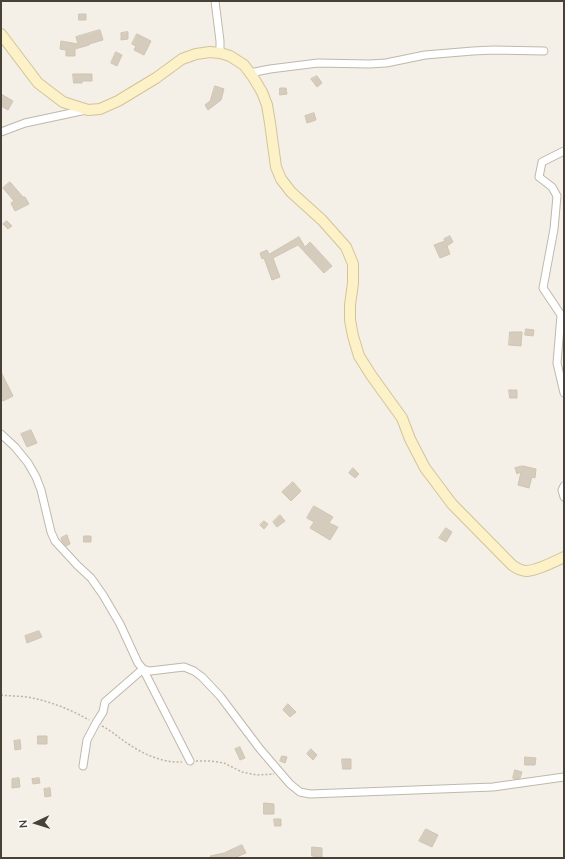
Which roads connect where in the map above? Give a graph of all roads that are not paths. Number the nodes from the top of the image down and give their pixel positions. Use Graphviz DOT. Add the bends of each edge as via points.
graph roads {
  1 [pos="215,1"];
  2 [pos="1,34"];
  3 [pos="544,52"];
  4 [pos="220,53"];
  5 [pos="250,73"];
  6 [pos="88,110"];
  7 [pos="1,132"];
  8 [pos="564,151"];
  9 [pos="564,393"];
  10 [pos="1,434"];
  11 [pos="564,486"];
  12 [pos="564,497"];
  13 [pos="564,557"];
  14 [pos="143,669"];
  15 [pos="190,761"];
  16 [pos="83,766"];
  17 [pos="564,777"];
  1 -- 4 [label="street"];
  2 -- 6 [label="main road" via="38,83 63,102"];
  3 -- 5 [label="street" via="473,51 369,64 318,63"];
  4 -- 5 [label="main road" via="244,65"];
  4 -- 6 [label="main road" via="196,54 182,59 118,101 100,109"];
  5 -- 13 [label="main road" via="267,105 276,167 281,179 346,247 353,264 350,320 359,356 402,418 425,468 452,504 512,566 527,571"];
  6 -- 7 [label="street" via="25,123"];
  8 -- 9 [label="street" via="542,162 539,177 552,187 557,196 543,288 561,315 557,363"];
  10 -- 14 [label="street" via="15,447 36,477 55,541 91,578 103,595"];
  11 -- 12 [label="street"];
  14 -- 15 [label="street"];
  14 -- 16 [label="street" via="105,702 103,712 87,740"];
  14 -- 17 [label="street" via="150,671 184,667 202,677 220,696 260,749 300,792 310,794 493,787"];
}
